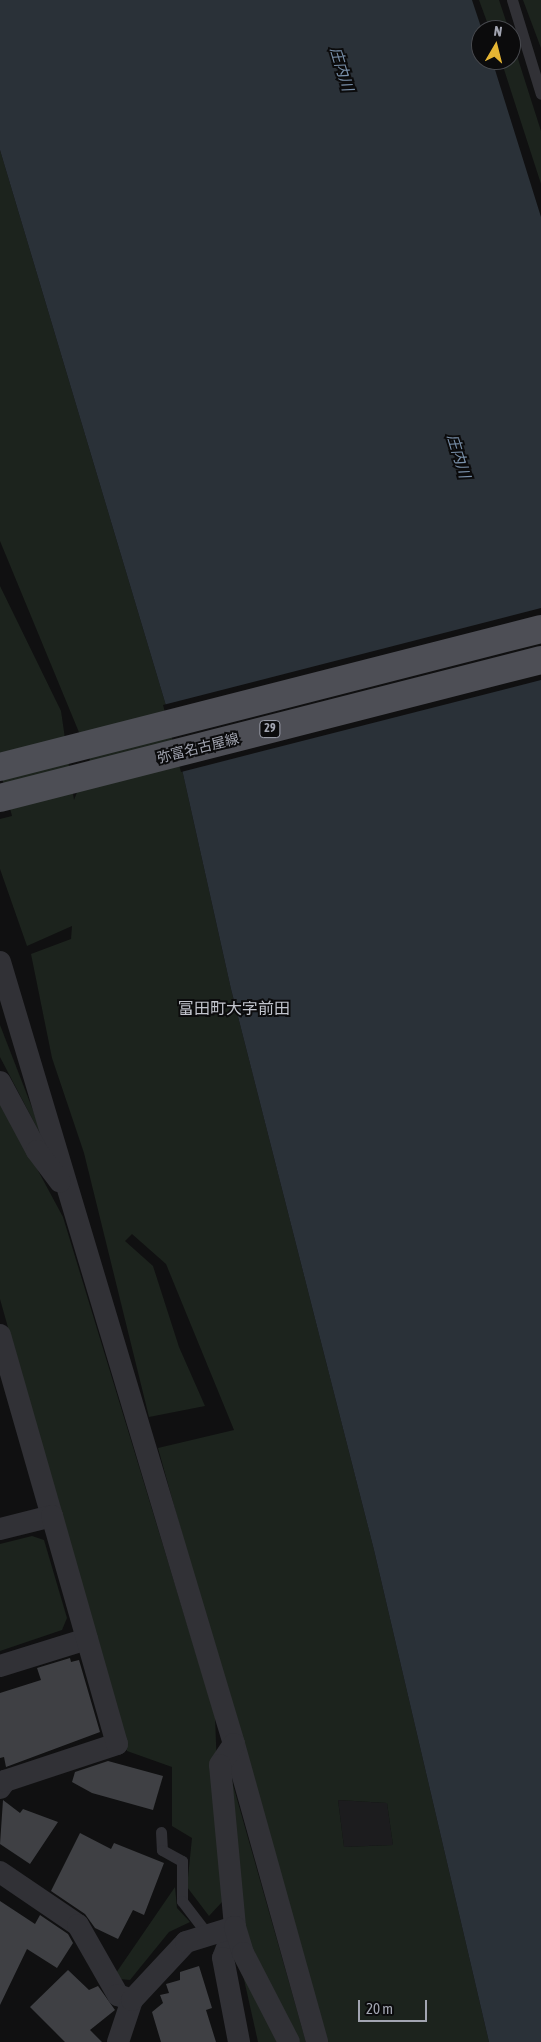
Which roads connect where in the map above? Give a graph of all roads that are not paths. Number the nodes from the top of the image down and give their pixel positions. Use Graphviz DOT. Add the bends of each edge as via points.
graph roads {
  1 [pos="512,0"];
  2 [pos="541,94"];
  3 [pos="541,630"];
  4 [pos="541,660"];
  5 [pos="0,766"];
  6 [pos="0,798"];
  7 [pos="0,962"];
  8 [pos="0,1082"];
  9 [pos="67,1189"];
  10 [pos="0,1335"];
  11 [pos="52,1516"];
  12 [pos="0,1529"];
  13 [pos="87,1639"];
  14 [pos="0,1666"];
  15 [pos="234,1744"];
  16 [pos="0,1788"];
  17 [pos="161,1832"];
  18 [pos="0,1872"];
  19 [pos="234,1927"];
  20 [pos="208,1935"];
  21 [pos="132,2000"];
  22 [pos="118,2042"];
  23 [pos="239,2042"];
  24 [pos="288,2042"];
  25 [pos="317,2042"];
  1 -- 2 [label="lane"];
  3 -- 5 [label="main road, 29"];
  4 -- 6 [label="main road, 弥富名古屋線 / 29"];
  7 -- 9 [label="street"];
  8 -- 9 [label="street" via="37,1151"];
  9 -- 15 [label="street"];
  10 -- 11 [label="street"];
  11 -- 12 [label="street"];
  11 -- 13 [label="street"];
  13 -- 14 [label="street"];
  13 -- 16 [label="street" via="117,1744 5,1781"];
  15 -- 19 [label="street" via="220,1765"];
  15 -- 25 [label="street"];
  17 -- 20 [label="lane" via="162,1850 182,1861 182,1901"];
  18 -- 21 [label="street" via="78,1925 118,1995"];
  19 -- 20 [label="street"];
  19 -- 23 [label="street" via="223,1958"];
  19 -- 24 [label="street" via="243,1953"];
  20 -- 21 [label="street" via="186,1942"];
  21 -- 22 [label="street"];
}
